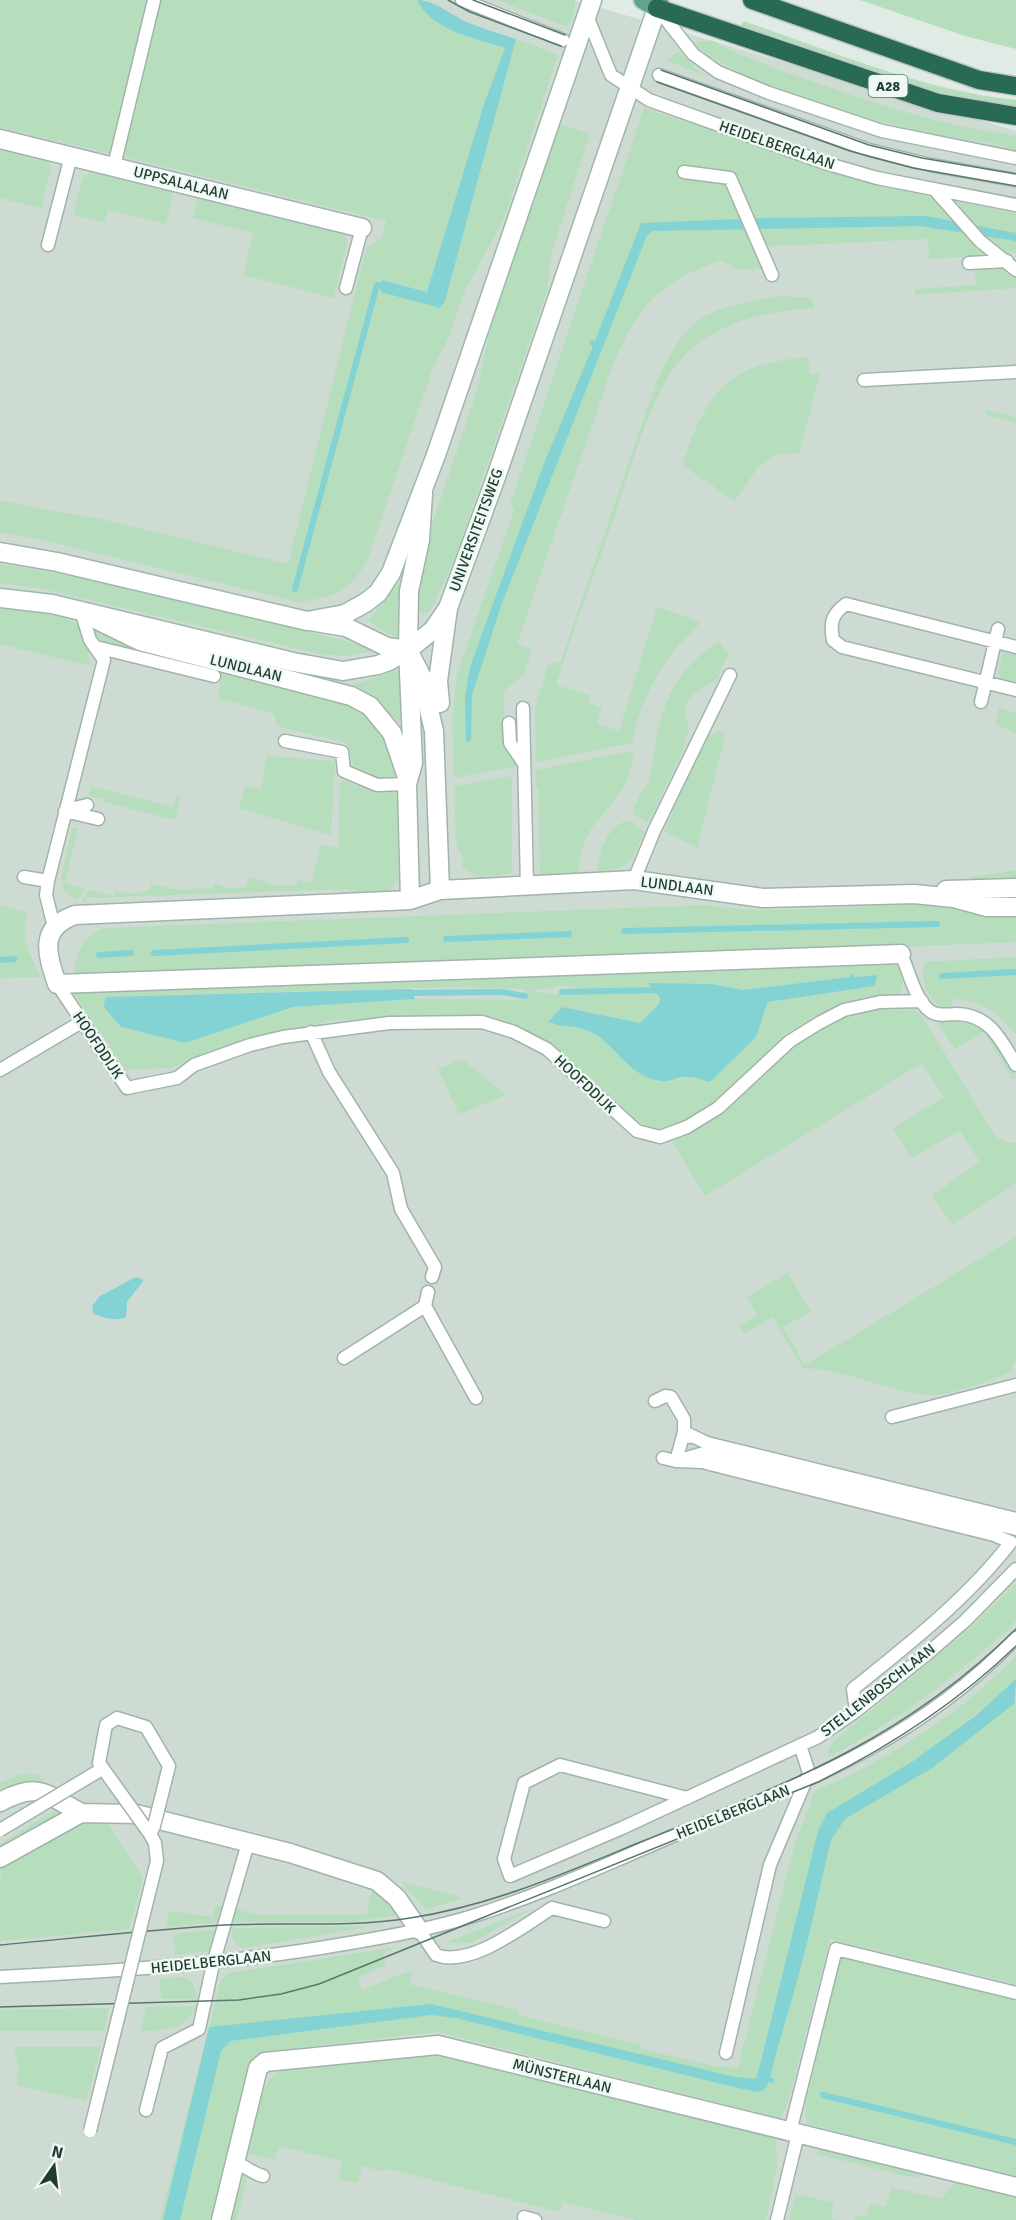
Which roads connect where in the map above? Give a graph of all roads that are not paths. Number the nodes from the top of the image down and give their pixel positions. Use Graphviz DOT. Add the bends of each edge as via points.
graph roads {
  1 [pos="154,0"];
  2 [pos="462,0"];
  3 [pos="752,0"];
  4 [pos="653,3"];
  5 [pos="589,7"];
  6 [pos="563,40"];
  7 [pos="659,75"];
  8 [pos="1016,86"];
  9 [pos="629,87"];
  10 [pos="1016,116"];
  11 [pos="0,139"];
  12 [pos="71,156"];
  13 [pos="1016,158"];
  14 [pos="114,166"];
  15 [pos="684,172"];
  16 [pos="1016,180"];
  17 [pos="934,189"];
  18 [pos="1016,205"];
  19 [pos="362,228"];
  20 [pos="48,244"];
  21 [pos="1010,261"];
  22 [pos="969,263"];
  23 [pos="1016,270"];
  24 [pos="771,275"];
  25 [pos="346,288"];
  26 [pos="1016,372"];
  27 [pos="864,380"];
  28 [pos="423,489"];
  29 [pos="0,552"];
  30 [pos="0,598"];
  31 [pos="448,608"];
  32 [pos="81,612"];
  33 [pos="307,621"];
  34 [pos="998,629"];
  35 [pos="995,642"];
  36 [pos="96,647"];
  37 [pos="1016,647"];
  38 [pos="408,650"];
  39 [pos="730,675"];
  40 [pos="214,676"];
  41 [pos="985,682"];
  42 [pos="1016,690"];
  43 [pos="981,702"];
  44 [pos="523,708"];
  45 [pos="509,723"];
  46 [pos="434,731"];
  47 [pos="285,741"];
  48 [pos="523,763"];
  49 [pos="407,781"];
  50 [pos="87,805"];
  51 [pos="66,810"];
  52 [pos="98,819"];
  53 [pos="24,877"];
  54 [pos="634,880"];
  55 [pos="48,881"];
  56 [pos="527,886"];
  57 [pos="1016,888"];
  58 [pos="440,890"];
  59 [pos="914,894"];
  60 [pos="1016,897"];
  61 [pos="954,898"];
  62 [pos="410,900"];
  63 [pos="1016,907"];
  64 [pos="54,927"];
  65 [pos="902,954"];
  66 [pos="57,984"];
  67 [pos="922,1001"];
  68 [pos="83,1021"];
  69 [pos="311,1032"];
  70 [pos="1016,1065"];
  71 [pos="0,1070"];
  72 [pos="432,1276"];
  73 [pos="428,1292"];
  74 [pos="425,1306"];
  75 [pos="344,1358"];
  76 [pos="1016,1385"];
  77 [pos="476,1398"];
  78 [pos="655,1401"];
  79 [pos="892,1417"];
  80 [pos="684,1432"];
  81 [pos="704,1453"];
  82 [pos="670,1459"];
  83 [pos="1016,1519"];
  84 [pos="1016,1529"];
  85 [pos="1013,1542"];
  86 [pos="1016,1569"];
  87 [pos="1016,1638"];
  88 [pos="856,1711"];
  89 [pos="800,1745"];
  90 [pos="102,1769"];
  91 [pos="806,1782"];
  92 [pos="687,1798"];
  93 [pos="0,1802"];
  94 [pos="81,1813"];
  95 [pos="0,1830"];
  96 [pos="150,1834"];
  97 [pos="248,1842"];
  98 [pos="0,1858"];
  99 [pos="604,1921"];
  100 [pos="419,1930"];
  101 [pos="213,1964"];
  102 [pos="0,1977"];
  103 [pos="1016,1993"];
  104 [pos="726,2053"];
  105 [pos="146,2110"];
  106 [pos="90,2130"];
  107 [pos="794,2133"];
  108 [pos="243,2163"];
  109 [pos="263,2176"];
  110 [pos="1016,2187"];
  111 [pos="221,2220"];
  112 [pos="777,2220"];
  1 -- 14 [label="lane"];
  2 -- 6 [label="lane"];
  3 -- 8 [label="highway, A28" via="979,80"];
  4 -- 9 [label="street, UNIVERSITEITSWEG" via="647,37"];
  4 -- 10 [label="highway, A28" via="938,103"];
  4 -- 13 [label="lane" via="693,54 728,76 882,131"];
  5 -- 9 [label="lane, HEIDELBERGLAAN" via="611,75"];
  5 -- 28 [label="street"];
  7 -- 16 [label="lane, HEIDELBERGLAAN" via="869,150"];
  9 -- 17 [label="lane, HEIDELBERGLAAN" via="649,100 825,163"];
  9 -- 31 [label="street, UNIVERSITEITSWEG"];
  11 -- 12 [label="street, UPPSALALAAN"];
  12 -- 14 [label="street, UPPSALALAAN"];
  12 -- 20 [label="lane"];
  14 -- 19 [label="street, UPPSALALAAN"];
  15 -- 24 [label="lane" via="730,178"];
  17 -- 18 [label="lane, HEIDELBERGLAAN"];
  17 -- 21 [label="lane" via="980,241"];
  19 -- 25 [label="lane"];
  21 -- 22 [label="lane"];
  21 -- 23 [label="lane"];
  26 -- 27 [label="lane"];
  28 -- 33 [label="street" via="391,573 378,593 345,614"];
  28 -- 38 [label="street, LUNDLAAN" via="420,540 409,591"];
  29 -- 33 [label="street"];
  30 -- 32 [label="street, UNIVERSITEITSWEG" via="33,600"];
  31 -- 38 [label="street, UNIVERSITEITSWEG" via="433,630"];
  31 -- 46 [label="street, LUNDLAAN" via="438,681 440,711"];
  32 -- 36 [label="lane"];
  32 -- 38 [label="street, UNIVERSITEITSWEG" via="343,671 378,665"];
  32 -- 49 [label="street, LUNDLAAN" via="140,641 351,696 370,706 392,733"];
  33 -- 38 [label="street" via="346,627 387,647"];
  34 -- 35 [label="lane"];
  35 -- 37 [label="lane"];
  35 -- 41 [label="lane"];
  35 -- 41 [label="lane" via="846,604 830,623 833,640 842,646"];
  36 -- 40 [label="lane"];
  36 -- 51 [label="lane" via="104,660"];
  38 -- 46 [label="street, LUNDLAAN" via="426,685"];
  38 -- 49 [label="street, LUNDLAAN" via="413,764"];
  39 -- 54 [label="lane"];
  41 -- 42 [label="lane"];
  41 -- 43 [label="lane"];
  44 -- 48 [label="lane"];
  45 -- 48 [label="lane" via="510,743"];
  46 -- 58 [label="street, LUNDLAAN"];
  47 -- 49 [label="lane" via="342,752 344,771 377,784"];
  48 -- 56 [label="lane"];
  49 -- 62 [label="street, LUNDLAAN"];
  50 -- 51 [label="lane"];
  51 -- 52 [label="lane"];
  51 -- 55 [label="lane"];
  53 -- 55 [label="lane"];
  54 -- 56 [label="street, LUNDLAAN"];
  54 -- 59 [label="street, LUNDLAAN" via="763,898"];
  55 -- 64 [label="lane" via="46,895"];
  56 -- 58 [label="street, LUNDLAAN"];
  57 -- 59 [label="street, LUNDLAAN" via="926,890"];
  58 -- 62 [label="street, LUNDLAAN"];
  59 -- 61 [label="street, LUNDLAAN"];
  60 -- 61 [label="street, LUNDLAAN"];
  61 -- 63 [label="street, LUNDLAAN" via="987,907"];
  62 -- 64 [label="street, LUNDLAAN" via="92,913 74,915"];
  64 -- 66 [label="street" via="48,948"];
  65 -- 66 [label="street"];
  65 -- 67 [label="lane"];
  66 -- 68 [label="lane, HOOFDDIJK"];
  67 -- 69 [label="lane, HOOFDDIJK" via="880,1002 844,1010 790,1041 718,1108 687,1127 660,1137 637,1131 548,1049 496,1025 389,1023"];
  67 -- 70 [label="lane, HOOFDDIJK" via="932,1013 968,1016 988,1023"];
  68 -- 69 [label="lane, HOOFDDIJK" via="127,1088 177,1078 194,1065 250,1045"];
  68 -- 71 [label="lane"];
  69 -- 72 [label="lane" via="329,1072 393,1173 401,1209 435,1267"];
  73 -- 74 [label="lane"];
  74 -- 75 [label="lane"];
  74 -- 77 [label="lane"];
  76 -- 79 [label="lane"];
  78 -- 80 [label="lane" via="671,1397 684,1419"];
  80 -- 81 [label="lane"];
  80 -- 82 [label="lane"];
  80 -- 83 [label="lane" via="707,1443"];
  81 -- 82 [label="lane"];
  81 -- 84 [label="lane"];
  82 -- 85 [label="lane" via="702,1462"];
  85 -- 88 [label="lane, STELLENBOSCHLAAN" via="933,1622 853,1689"];
  86 -- 88 [label="lane, STELLENBOSCHLAAN" via="965,1621"];
  87 -- 91 [label="lane, HEIDELBERGLAAN" via="970,1682 930,1712 881,1744"];
  88 -- 89 [label="lane, STELLENBOSCHLAAN"];
  89 -- 91 [label="lane" via="809,1773"];
  89 -- 92 [label="lane, STELLENBOSCHLAAN"];
  90 -- 95 [label="lane, bridge"];
  90 -- 96 [label="lane, bridge"];
  90 -- 96 [label="lane, bridge" via="99,1756 110,1721 117,1718 146,1727 169,1766"];
  91 -- 100 [label="lane, HEIDELBERGLAAN" via="545,1889 473,1916"];
  91 -- 104 [label="lane" via="770,1865"];
  92 -- 92 [label="lane, STELLENBOSCHLAAN" via="560,1765 524,1784 504,1859 510,1876"];
  93 -- 94 [label="street" via="18,1792 38,1790"];
  94 -- 97 [label="street" via="136,1815"];
  94 -- 98 [label="street"];
  96 -- 106 [label="lane, bridge" via="157,1861"];
  97 -- 100 [label="street" via="377,1881 397,1898"];
  97 -- 101 [label="lane"];
  99 -- 100 [label="lane" via="552,1908 486,1948 453,1958 436,1955"];
  100 -- 101 [label="lane, HEIDELBERGLAAN"];
  101 -- 102 [label="lane, HEIDELBERGLAAN"];
  101 -- 105 [label="lane" via="200,2029 162,2048"];
  103 -- 107 [label="lane" via="836,1948"];
  107 -- 108 [label="street, MÜNSTERLAAN" via="438,2045 265,2062 258,2068"];
  107 -- 110 [label="street, MÜNSTERLAAN"];
  107 -- 112 [label="lane"];
  108 -- 109 [label="lane" via="249,2172"];
  108 -- 111 [label="street, MÜNSTERLAAN"];
}
